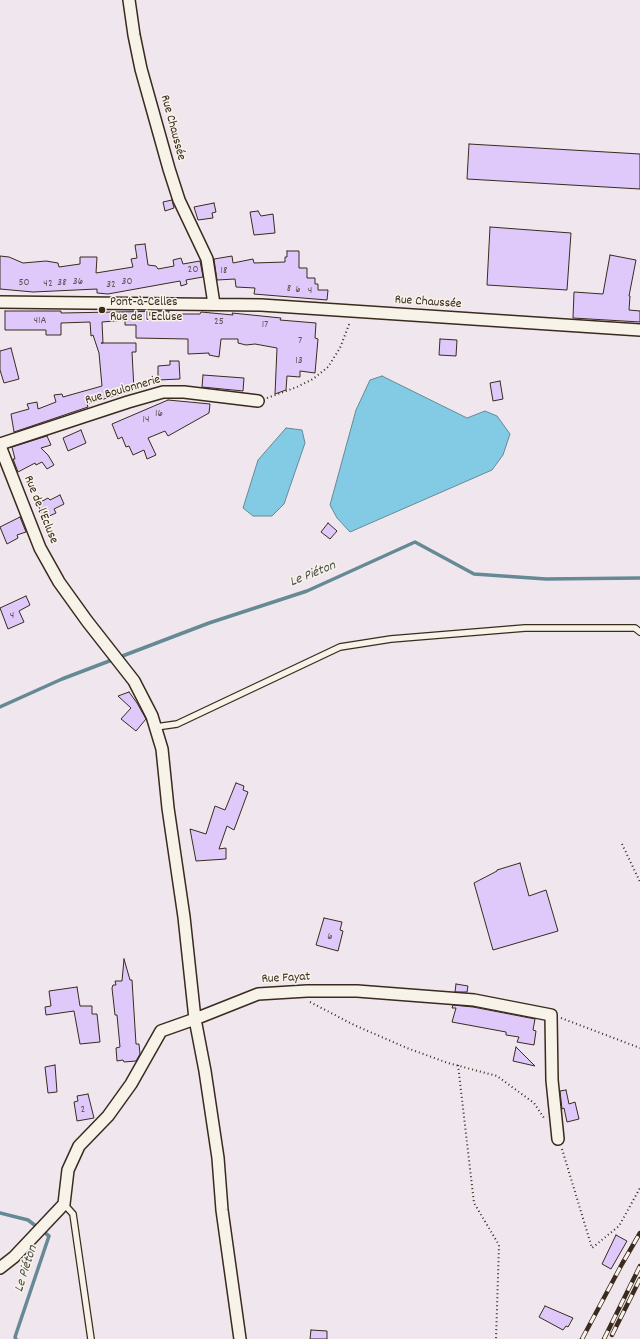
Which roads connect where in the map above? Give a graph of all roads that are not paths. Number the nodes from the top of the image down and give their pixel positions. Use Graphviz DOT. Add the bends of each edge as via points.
graph roads {
  1 [pos="129,0"];
  2 [pos="0,302"];
  3 [pos="214,304"];
  4 [pos="640,330"];
  5 [pos="258,400"];
  6 [pos="0,445"];
  7 [pos="640,632"];
  8 [pos="156,727"];
  9 [pos="195,1019"];
  10 [pos="558,1139"];
  11 [pos="64,1204"];
  12 [pos="0,1268"];
  13 [pos="91,1339"];
  14 [pos="240,1339"];
  1 -- 3 [label="street, Rue Chaussée" via="141,70 179,200 207,260"];
  2 -- 3 [label="street, Rue Chaussée"];
  3 -- 4 [label="street, Rue Chaussée"];
  5 -- 6 [label="street, Rue Boulonnerie" via="163,392"];
  6 -- 8 [label="street, Rue de l'Ecluse" via="40,548 59,582 122,665 147,703"];
  7 -- 8 [label="lane" via="635,628 525,628 391,639 340,647 178,724"];
  8 -- 9 [label="street" via="162,749"];
  9 -- 10 [label="street, Rue Fayat" via="258,994 357,991 474,1000 552,1015 552,1080"];
  9 -- 11 [label="street, Rue Fayat" via="161,1030 131,1084 108,1116 79,1146 68,1170"];
  9 -- 14 [label="street" via="218,1158 222,1210"];
  11 -- 12 [label="street" via="14,1258"];
  11 -- 13 [label="lane" via="74,1214"];
}
